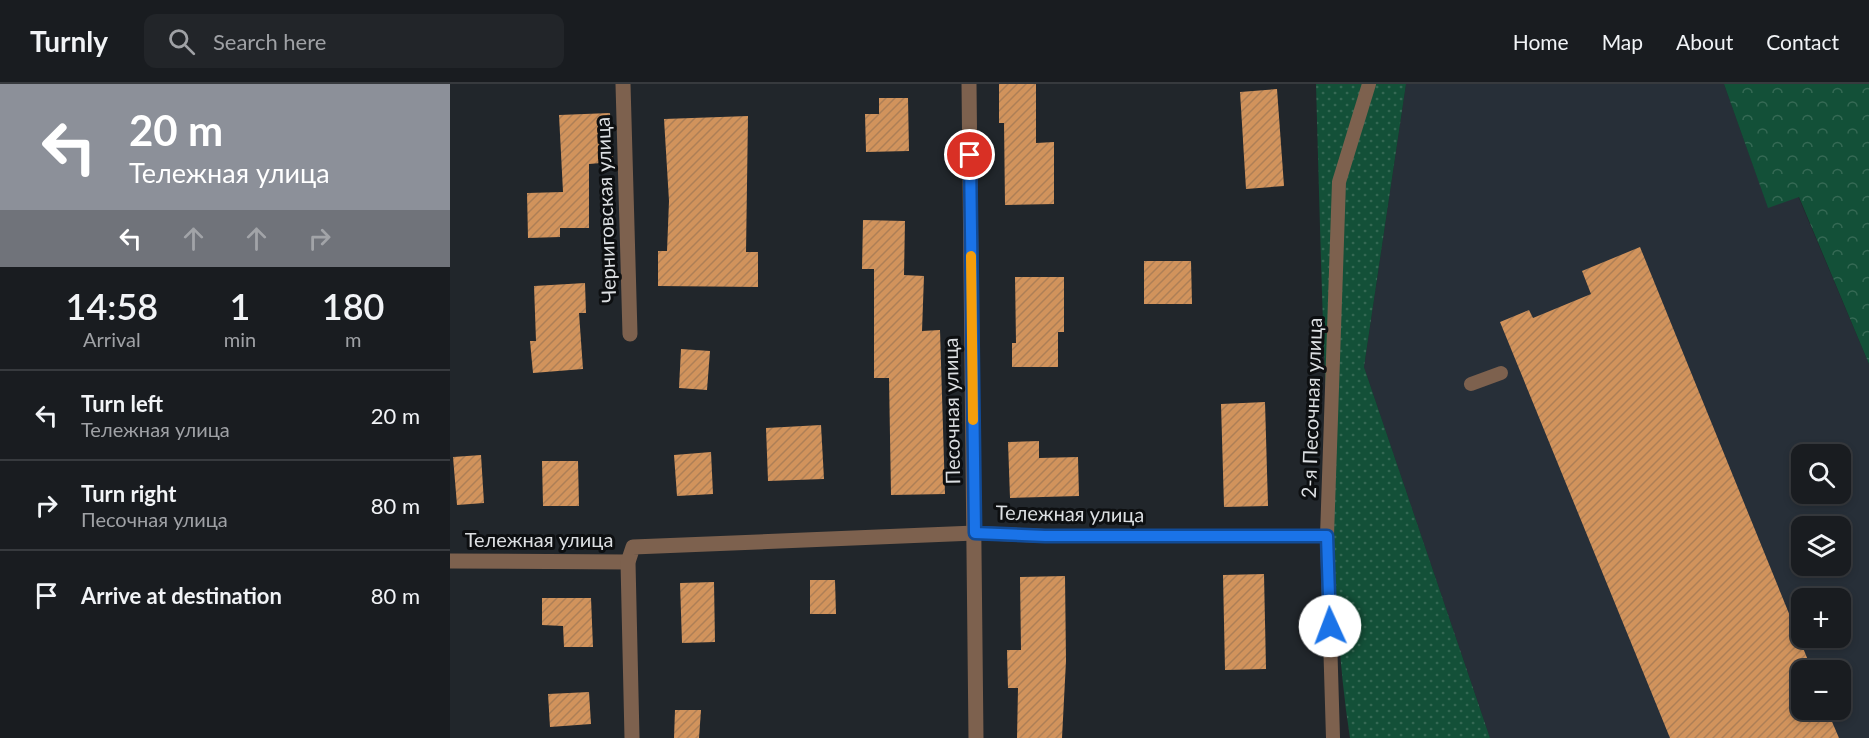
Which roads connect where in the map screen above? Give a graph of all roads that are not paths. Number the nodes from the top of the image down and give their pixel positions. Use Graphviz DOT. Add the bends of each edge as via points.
graph roads {
  1 [pos="623,84"];
  2 [pos="969,84"];
  3 [pos="1369,84"];
  4 [pos="630,334"];
  5 [pos="1501,373"];
  6 [pos="1471,384"];
  7 [pos="975,533"];
  8 [pos="1327,536"];
  9 [pos="631,554"];
  10 [pos="450,561"];
  11 [pos="632,738"];
  12 [pos="976,738"];
  13 [pos="1333,738"];
  1 -- 4 [label="street, Черниговская улица"];
  2 -- 7 [label="street, Песочная улица"];
  3 -- 8 [label="lane, 2-я Песочная улица" via="1340,182"];
  5 -- 6 [label="lane"];
  7 -- 8 [label="lane, Тележная улица"];
  7 -- 9 [label="street, Тележная улица"];
  7 -- 12 [label="street, Песочная улица"];
  8 -- 13 [label="lane, 2-я Песочная улица"];
  9 -- 10 [label="street, Тележная улица"];
  9 -- 11 [label="street"];
}
